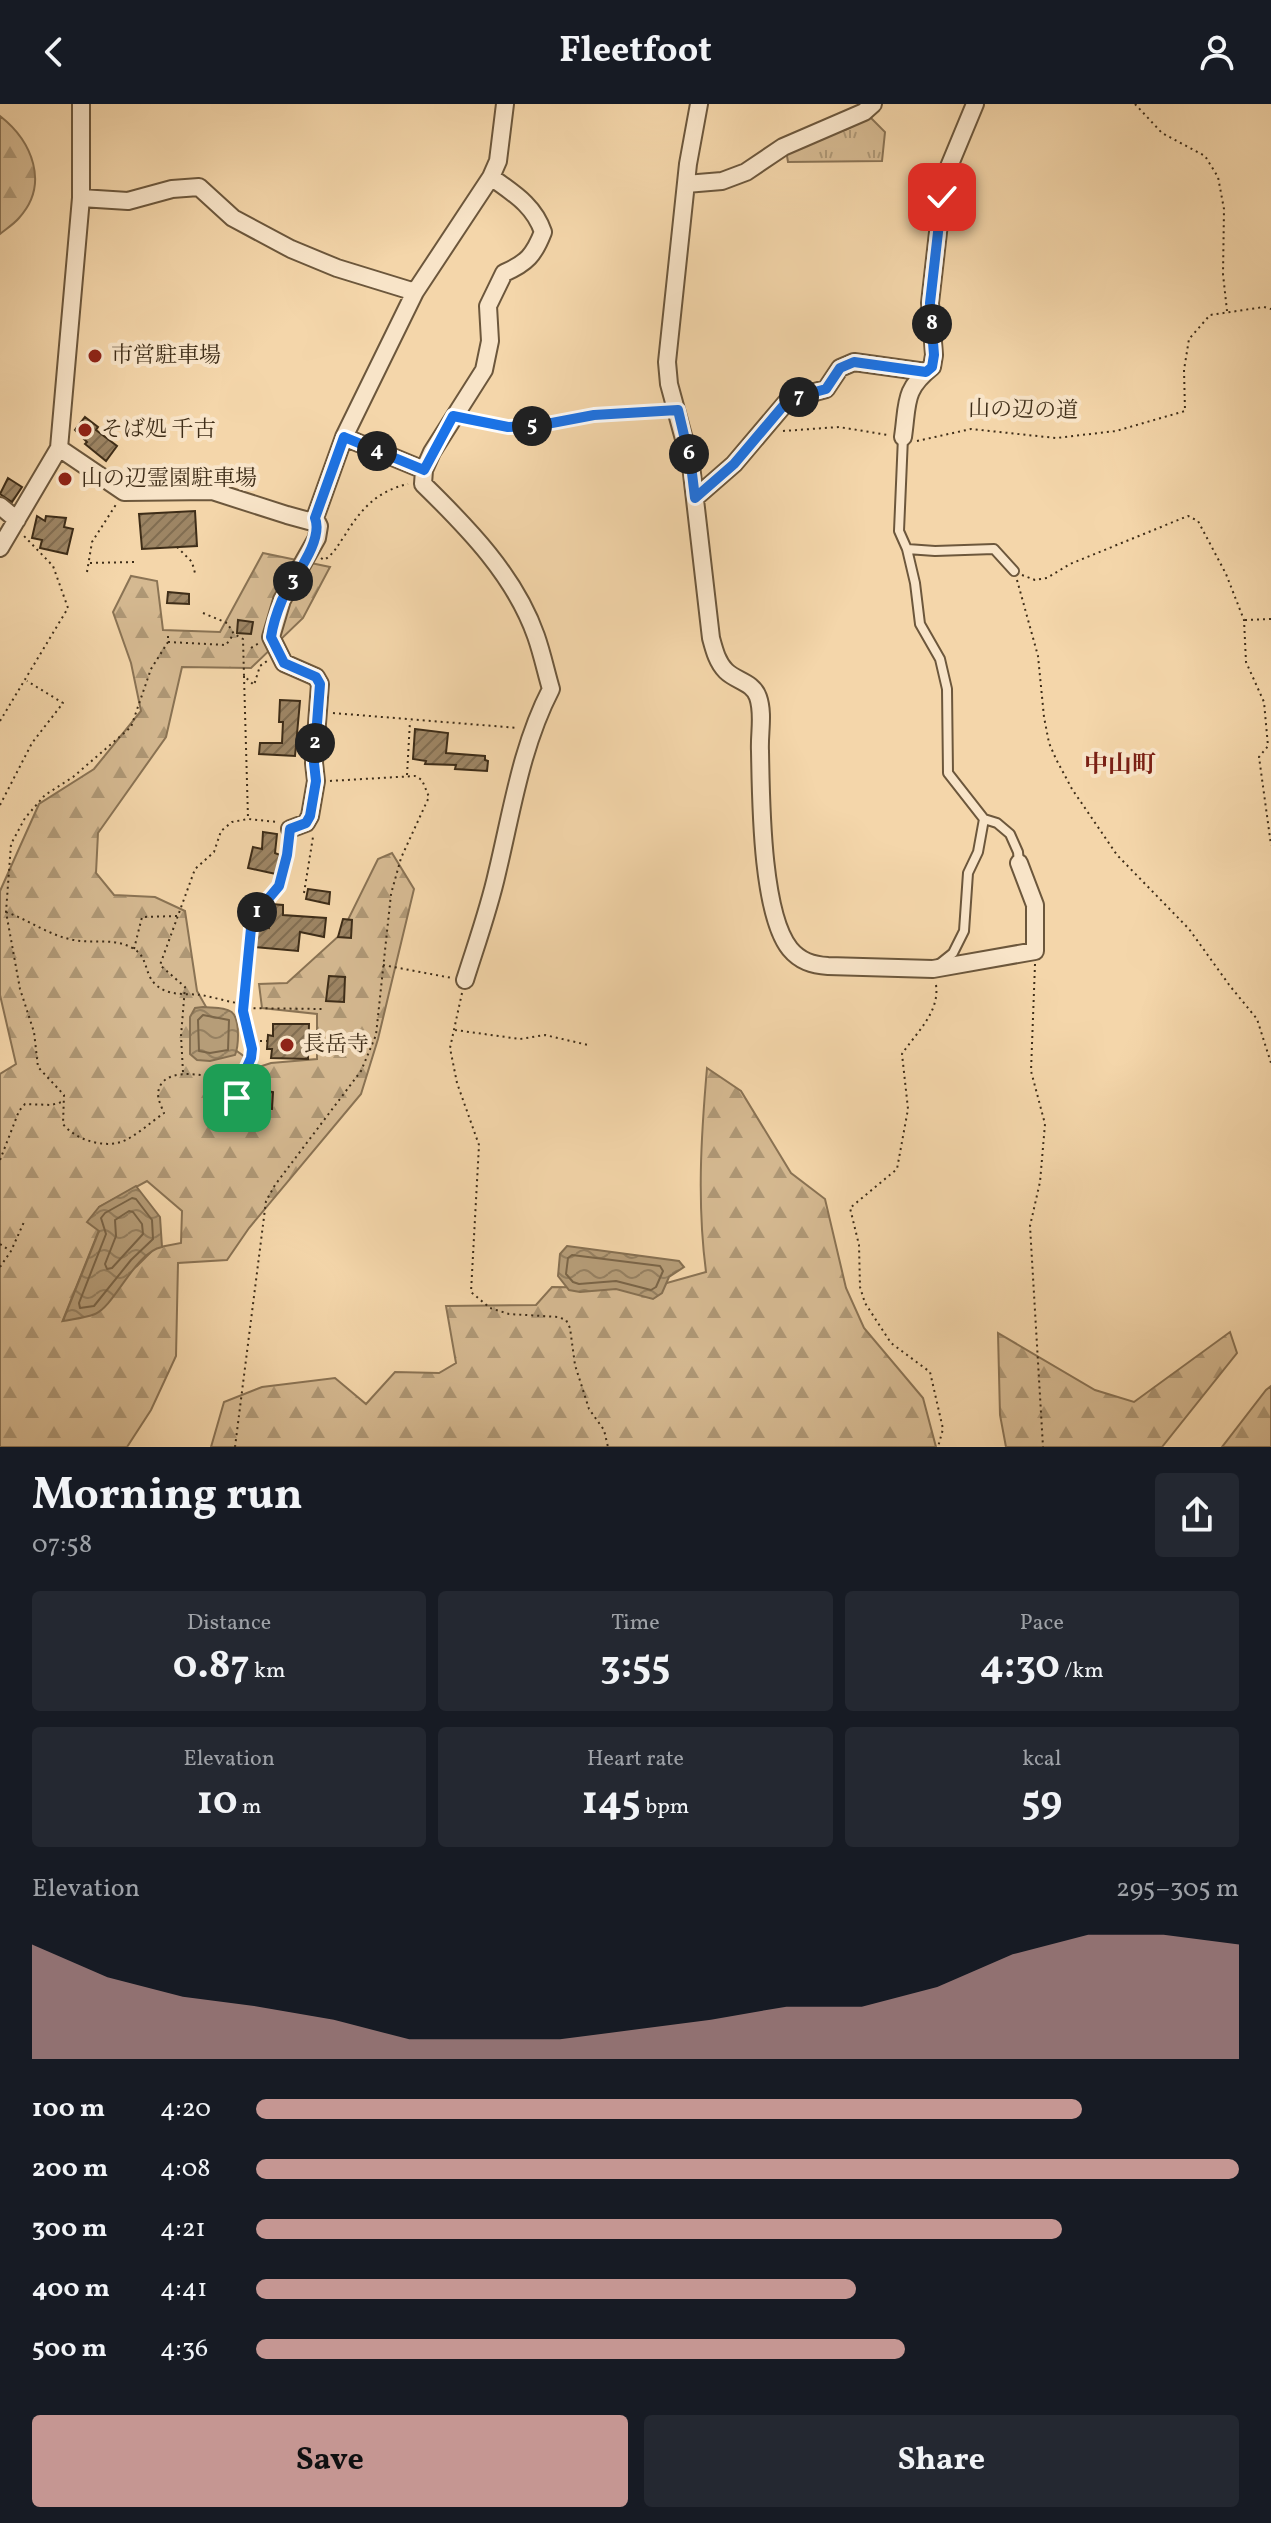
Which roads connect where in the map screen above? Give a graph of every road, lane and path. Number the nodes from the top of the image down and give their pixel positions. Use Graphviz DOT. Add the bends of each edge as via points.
graph roads {
  1 [pos="81,104"];
  2 [pos="505,104"];
  3 [pos="699,104"];
  4 [pos="873,104"];
  5 [pos="975,104"];
  6 [pos="1135,104"];
  7 [pos="491,177"];
  8 [pos="686,184"];
  9 [pos="81,198"];
  10 [pos="415,292"];
  11 [pos="1271,309"];
  12 [pos="1227,313"];
  13 [pos="926,372"];
  14 [pos="678,410"];
  15 [pos="453,416"];
  16 [pos="764,429"];
  17 [pos="344,437"];
  18 [pos="903,437"];
  19 [pos="59,448"];
  20 [pos="424,470"];
  21 [pos="410,483"];
  22 [pos="124,492"];
  23 [pos="695,498"];
  24 [pos="0,506"];
  25 [pos="315,518"];
  26 [pos="17,520"];
  27 [pos="177,547"];
  28 [pos="0,548"];
  29 [pos="907,549"];
  30 [pos="309,551"];
  31 [pos="137,562"];
  32 [pos="89,563"];
  33 [pos="1014,571"];
  34 [pos="87,572"];
  35 [pos="195,573"];
  36 [pos="203,613"];
  37 [pos="1271,619"];
  38 [pos="1244,620"];
  39 [pos="234,634"];
  40 [pos="168,636"];
  41 [pos="168,642"];
  42 [pos="278,654"];
  43 [pos="244,676"];
  44 [pos="26,680"];
  45 [pos="316,712"];
  46 [pos="410,719"];
  47 [pos="0,721"];
  48 [pos="532,730"];
  49 [pos="407,776"];
  50 [pos="316,781"];
  51 [pos="0,805"];
  52 [pos="310,816"];
  53 [pos="248,819"];
  54 [pos="984,819"];
  55 [pos="290,829"];
  56 [pos="1271,845"];
  57 [pos="1019,863"];
  58 [pos="304,893"];
  59 [pos="6,912"];
  60 [pos="178,916"];
  61 [pos="134,949"];
  62 [pos="1035,951"];
  63 [pos="382,965"];
  64 [pos="933,969"];
  65 [pos="465,980"];
  66 [pos="183,996"];
  67 [pos="244,1008"];
  68 [pos="323,1009"];
  69 [pos="454,1030"];
  70 [pos="250,1041"];
  71 [pos="268,1041"];
  72 [pos="588,1045"];
  73 [pos="1271,1063"];
  74 [pos="183,1073"];
  75 [pos="63,1101"];
  76 [pos="0,1160"];
  77 [pos="24,1222"];
  78 [pos="0,1244"];
  79 [pos="11,1251"];
  80 [pos="0,1267"];
  81 [pos="235,1447"];
  82 [pos="608,1447"];
  83 [pos="938,1447"];
  84 [pos="1043,1447"];
  1 -- 9 [label="street"];
  2 -- 7 [label="street"];
  3 -- 8 [label="street"];
  4 -- 8 [label="street" via="783,147 746,172 722,181"];
  5 -- 13 [label="street" via="942,197 930,303 934,355"];
  6 -- 12 [label="path" via="1162,133 1205,156 1218,177"];
  7 -- 10 [label="street"];
  7 -- 15 [label="street" via="528,204 543,232 525,264 504,273 488,306 490,341 484,370"];
  8 -- 14 [label="street" via="667,362"];
  9 -- 10 [label="street" via="128,201 199,187 233,218 291,249"];
  9 -- 19 [label="street" via="70,377"];
  10 -- 17 [label="street"];
  11 -- 12 [label="path, 山の辺の道"];
  12 -- 18 [label="path, 山の辺の道" via="1210,315 1189,339 1185,411 1116,431 1056,438 971,429 916,441"];
  13 -- 16 [label="street" via="854,362 840,368 826,389 789,399"];
  13 -- 18 [label="street" via="909,392"];
  14 -- 15 [label="path" via="508,427"];
  14 -- 23 [label="street"];
  15 -- 20 [label="street"];
  16 -- 18 [label="path, 山の辺の道" via="839,427"];
  16 -- 23 [label="street"];
  17 -- 20 [label="street"];
  17 -- 25 [label="street"];
  18 -- 29 [label="lane" via="899,531"];
  19 -- 22 [label="street"];
  19 -- 26 [label="street"];
  20 -- 48 [label="street" via="423,484 467,526 503,572 535,634 551,689"];
  21 -- 30 [label="path" via="371,501 332,555 324,560"];
  22 -- 25 [label="street" via="212,491 309,521"];
  22 -- 32 [label="path" via="92,542"];
  23 -- 64 [label="street" via="716,656 725,670 752,686 762,713 764,833 772,907 785,941 813,965"];
  24 -- 26 [label="street"];
  25 -- 30 [label="street" via="317,538"];
  26 -- 28 [label="street"];
  26 -- 44 [label="path" via="19,530 53,566 68,608"];
  27 -- 35 [label="path"];
  29 -- 33 [label="lane" via="994,549"];
  29 -- 54 [label="lane" via="920,624 940,659 947,689 948,773"];
  30 -- 42 [label="street" via="276,616 271,637"];
  31 -- 32 [label="path"];
  32 -- 34 [label="path"];
  33 -- 38 [label="path" via="1035,580 1047,578 1188,516 1198,521"];
  33 -- 73 [label="path" via="1038,656 1044,717 1056,759 1117,855 1189,929 1257,1019"];
  36 -- 39 [label="path" via="227,623"];
  37 -- 38 [label="path"];
  38 -- 56 [label="path" via="1246,662 1264,702 1268,746 1259,757"];
  39 -- 41 [label="path" via="226,645"];
  39 -- 43 [label="path" via="243,639"];
  40 -- 41 [label="path"];
  41 -- 59 [label="path" via="151,669 131,727 45,795 25,818 11,844"];
  42 -- 43 [label="path" via="260,666 254,685"];
  42 -- 45 [label="street" via="284,663 316,677"];
  43 -- 53 [label="path"];
  44 -- 47 [label="path"];
  44 -- 51 [label="path" via="63,703 32,743"];
  45 -- 46 [label="path"];
  45 -- 50 [label="street"];
  46 -- 48 [label="path"];
  46 -- 49 [label="path"];
  48 -- 65 [label="street"];
  49 -- 50 [label="path"];
  49 -- 63 [label="path" via="422,780 429,797 401,858"];
  50 -- 52 [label="street"];
  52 -- 55 [label="street"];
  52 -- 58 [label="path" via="315,825"];
  53 -- 55 [label="path" via="285,823"];
  53 -- 60 [label="path" via="221,831 214,852 195,869"];
  54 -- 57 [label="lane" via="1010,834"];
  54 -- 64 [label="lane" via="968,873 964,931 953,953"];
  55 -- 67 [label="path" via="279,886 252,918"];
  57 -- 62 [label="street" via="1035,905"];
  59 -- 61 [label="path" via="72,940 105,940"];
  59 -- 75 [label="path" via="38,1067 64,1095"];
  60 -- 61 [label="path" via="142,917"];
  60 -- 66 [label="path" via="160,965 185,987"];
  61 -- 66 [label="path" via="143,955 157,986"];
  62 -- 64 [label="street"];
  62 -- 84 [label="path" via="1031,1071 1045,1124 1030,1226"];
  63 -- 65 [label="path"];
  63 -- 81 [label="path" via="376,1035 361,1071 266,1201"];
  64 -- 83 [label="path" via="937,995 930,1016 902,1054 908,1109 897,1169 850,1208 865,1303 891,1343 930,1372 943,1429"];
  65 -- 69 [label="path"];
  66 -- 67 [label="path" via="204,995"];
  66 -- 74 [label="path"];
  67 -- 68 [label="path"];
  67 -- 70 [label="path"];
  69 -- 72 [label="path" via="520,1039 545,1035"];
  69 -- 82 [label="path" via="450,1048 457,1083 479,1145 471,1292 490,1308 509,1314 566,1320 589,1409 604,1430"];
  70 -- 71 [label="path"];
  70 -- 74 [label="path" via="251,1058 237,1098 230,1097 217,1078"];
  74 -- 75 [label="path" via="168,1077 159,1090 164,1113 120,1142 71,1135 63,1124"];
  75 -- 76 [label="path" via="25,1104"];
  77 -- 79 [label="path"];
  78 -- 79 [label="path"];
  79 -- 80 [label="path"];
}
